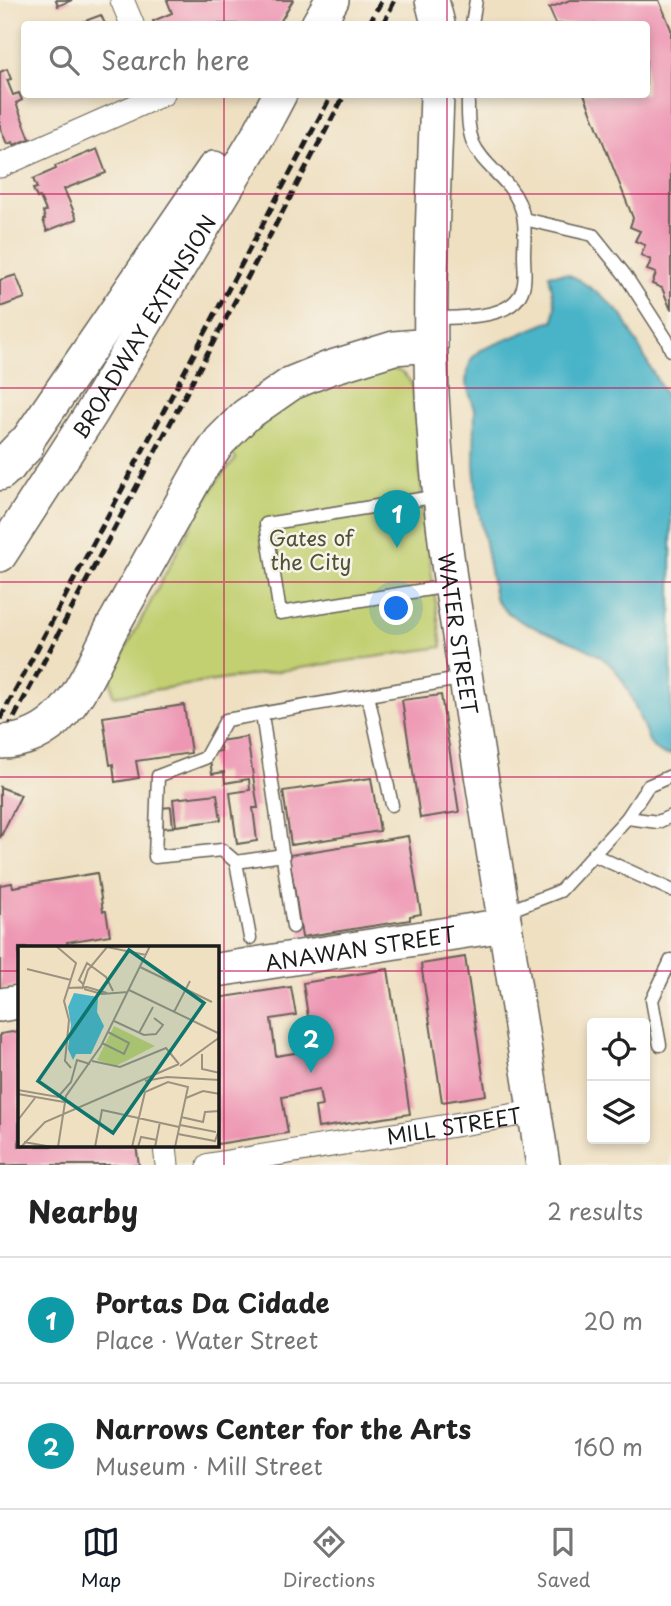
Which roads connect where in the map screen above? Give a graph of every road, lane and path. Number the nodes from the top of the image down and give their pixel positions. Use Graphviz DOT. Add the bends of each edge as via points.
graph roads {
  1 [pos="122,0"];
  2 [pos="332,0"];
  3 [pos="432,0"];
  4 [pos="476,0"];
  5 [pos="131,21"];
  6 [pos="320,21"];
  7 [pos="437,21"];
  8 [pos="472,21"];
  9 [pos="156,98"];
  10 [pos="265,98"];
  11 [pos="278,98"];
  12 [pos="437,98"];
  13 [pos="468,98"];
  14 [pos="0,166"];
  15 [pos="524,219"];
  16 [pos="431,332"];
  17 [pos="671,350"];
  18 [pos="12,458"];
  19 [pos="0,481"];
  20 [pos="440,496"];
  21 [pos="0,555"];
  22 [pos="451,585"];
  23 [pos="466,678"];
  24 [pos="368,695"];
  25 [pos="262,714"];
  26 [pos="0,742"];
  27 [pos="671,776"];
  28 [pos="392,805"];
  29 [pos="671,816"];
  30 [pos="627,818"];
  31 [pos="282,855"];
  32 [pos="594,855"];
  33 [pos="236,862"];
  34 [pos="671,890"];
  35 [pos="504,919"];
  36 [pos="293,927"];
  37 [pos="250,938"];
  38 [pos="671,960"];
  39 [pos="219,970"];
  40 [pos="18,1002"];
  41 [pos="0,1005"];
  42 [pos="660,1045"];
  43 [pos="534,1112"];
  44 [pos="209,1165"];
  45 [pos="543,1165"];
  1 -- 5 [label="street"];
  2 -- 6 [label="street"];
  3 -- 7 [label="street"];
  4 -- 8 [label="lane"];
  9 -- 14 [label="street"];
  10 -- 18 [label="street, BROADWAY EXTENSION"];
  11 -- 21 [label="street, BROADWAY EXTENSION" via="91,414"];
  12 -- 16 [label="street, WATER STREET"];
  13 -- 15 [label="lane" via="473,143 513,191"];
  15 -- 16 [label="lane" via="524,287 518,300 492,314"];
  15 -- 17 [label="lane" via="593,234 625,275"];
  16 -- 20 [label="street, WATER STREET"];
  16 -- 26 [label="street, bridge" via="284,388 246,415 200,470 61,718 30,738"];
  18 -- 19 [label="street, BROADWAY EXTENSION"];
  20 -- 22 [label="street, WATER STREET"];
  20 -- 22 [label="lane" via="266,524 280,613"];
  22 -- 23 [label="street, WATER STREET"];
  23 -- 24 [label="lane"];
  23 -- 35 [label="street, WATER STREET"];
  24 -- 25 [label="lane"];
  24 -- 28 [label="lane"];
  25 -- 31 [label="lane"];
  25 -- 33 [label="lane" via="226,720 205,758 158,776 155,856 222,850"];
  27 -- 30 [label="lane" via="648,786"];
  29 -- 30 [label="lane" via="658,821"];
  30 -- 32 [label="lane"];
  31 -- 33 [label="lane"];
  31 -- 36 [label="lane"];
  32 -- 34 [label="lane"];
  32 -- 35 [label="lane" via="560,891"];
  33 -- 37 [label="lane"];
  35 -- 39 [label="street, ANAWAN STREET"];
  35 -- 43 [label="street, WATER STREET"];
  38 -- 42 [label="lane" via="652,1000"];
  40 -- 41 [label="street"];
  43 -- 44 [label="street, MILL STREET"];
  43 -- 45 [label="street, WATER STREET"];
}
